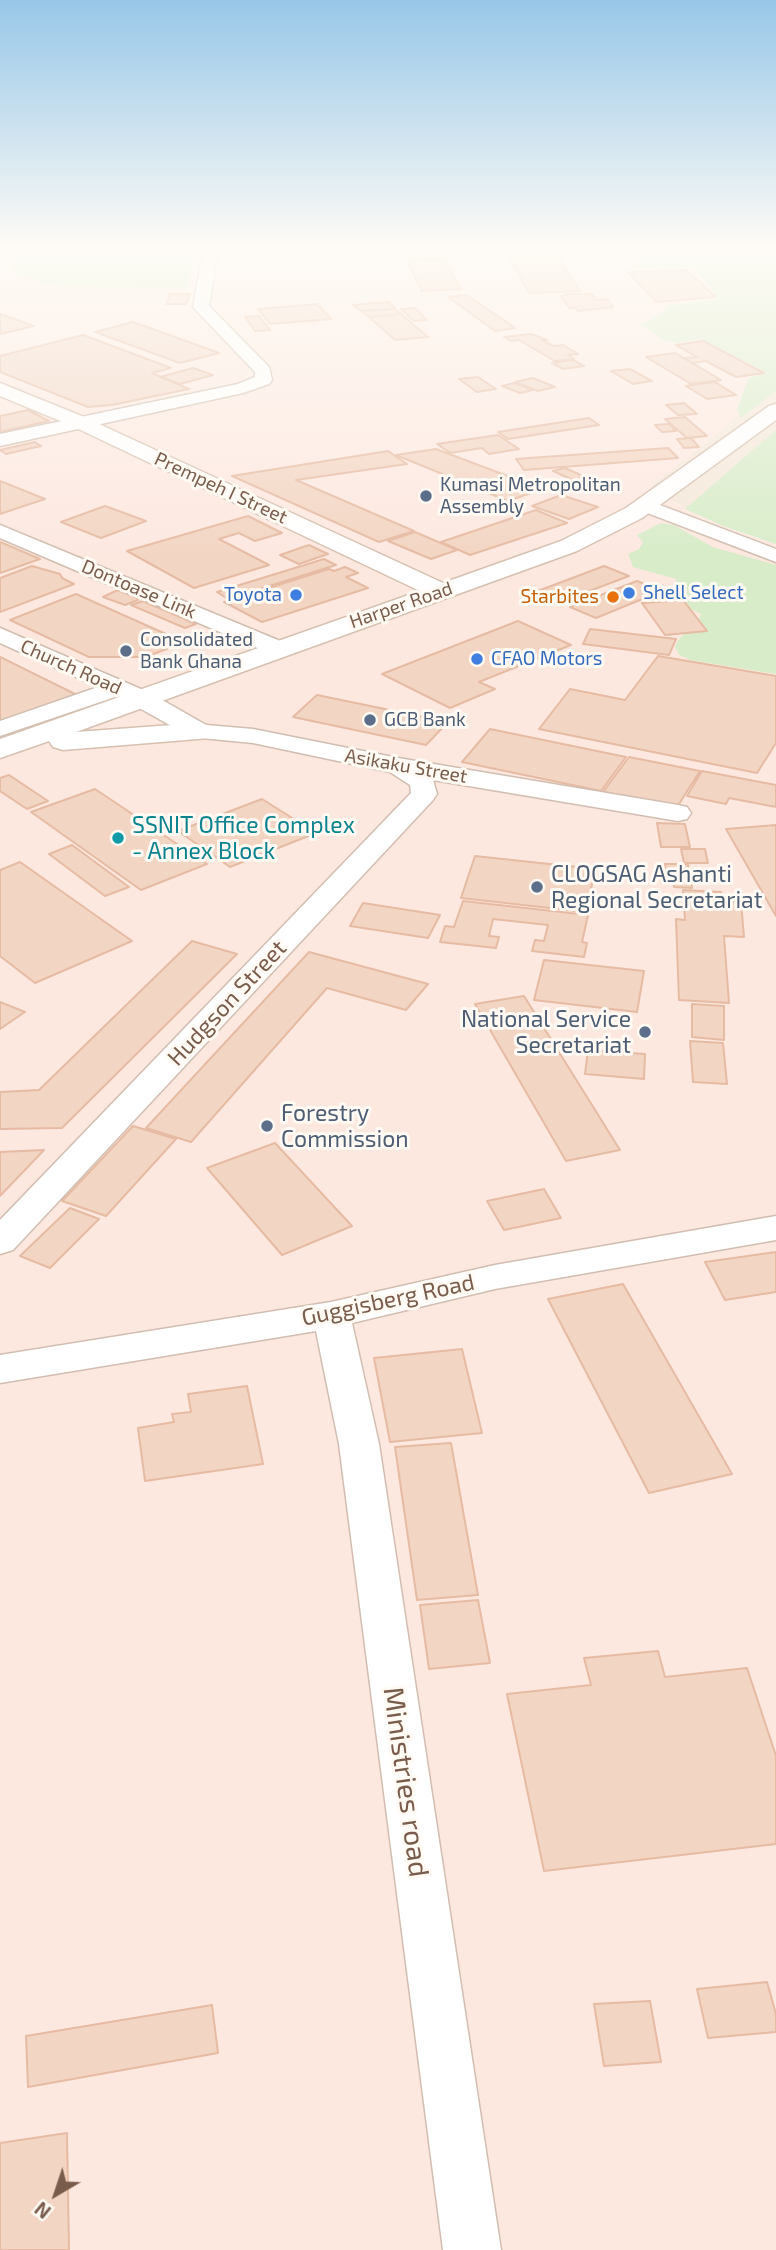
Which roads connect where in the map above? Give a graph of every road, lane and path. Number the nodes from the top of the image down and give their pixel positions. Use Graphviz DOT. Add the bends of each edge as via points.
graph roads {
  1 [pos="241,348"];
  2 [pos="0,389"];
  3 [pos="776,410"];
  4 [pos="77,421"];
  5 [pos="0,440"];
  6 [pos="644,505"];
  7 [pos="0,531"];
  8 [pos="776,556"];
  9 [pos="441,590"];
  10 [pos="0,635"];
  11 [pos="277,648"];
  12 [pos="131,693"];
  13 [pos="200,732"];
  14 [pos="2,742"];
  15 [pos="398,766"];
  16 [pos="678,813"];
  17 [pos="776,1228"];
  18 [pos="0,1242"];
  19 [pos="331,1315"];
  20 [pos="0,1369"];
  21 [pos="472,2250"];
  1 -- 4 [label="street" via="263,370 263,380 243,388"];
  2 -- 4 [label="main road, Prempeh I Street"];
  3 -- 6 [label="main road, Harper Road"];
  4 -- 5 [label="street"];
  4 -- 9 [label="main road, Prempeh I Street"];
  6 -- 8 [label="street"];
  6 -- 9 [label="main road, Harper Road" via="569,546"];
  7 -- 11 [label="street, Dontoase Link"];
  9 -- 11 [label="main road, Harper Road"];
  10 -- 12 [label="street, Church Road"];
  11 -- 12 [label="main road, Harper Road"];
  12 -- 13 [label="street, Asikaku Street"];
  12 -- 14 [label="main road, Harper Road"];
  13 -- 14 [label="main road"];
  13 -- 15 [label="street, Asikaku Street" via="253,736"];
  15 -- 16 [label="street, Asikaku Street"];
  15 -- 18 [label="street, Hudgson Street" via="422,782 425,794"];
  17 -- 19 [label="street, Guggisberg Road" via="495,1277"];
  19 -- 20 [label="street, Guggisberg Road"];
  19 -- 21 [label="street, Ministries road" via="359,1444"];
}
